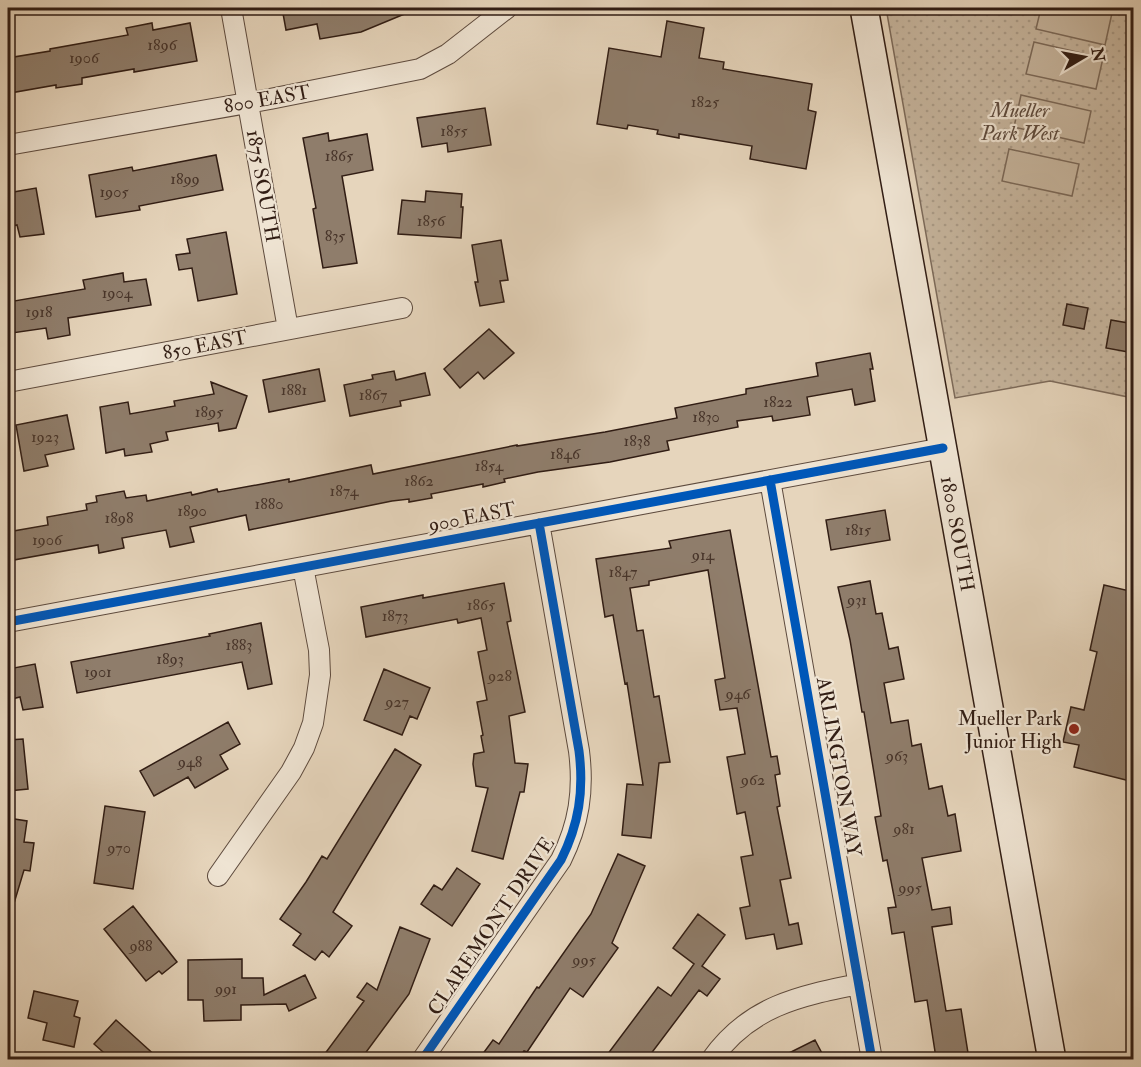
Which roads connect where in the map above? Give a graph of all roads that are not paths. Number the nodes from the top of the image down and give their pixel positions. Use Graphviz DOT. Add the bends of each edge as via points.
graph roads {
  1 [pos="231,8"];
  2 [pos="864,8"];
  3 [pos="496,11"];
  4 [pos="248,103"];
  5 [pos="8,146"];
  6 [pos="402,308"];
  7 [pos="288,329"];
  8 [pos="8,382"];
  9 [pos="943,448"];
  10 [pos="770,480"];
  11 [pos="539,523"];
  12 [pos="303,567"];
  13 [pos="8,622"];
  14 [pos="218,876"];
  15 [pos="859,984"];
  16 [pos="422,1059"];
  17 [pos="711,1059"];
  18 [pos="872,1059"];
  19 [pos="1052,1059"];
  1 -- 4 [label="street, 1875 SOUTH"];
  2 -- 9 [label="main road, 1800 SOUTH"];
  3 -- 4 [label="street, 800 EAST" via="448,54 420,69"];
  4 -- 5 [label="street, 800 EAST"];
  4 -- 7 [label="street, 1875 SOUTH"];
  6 -- 7 [label="street, 850 EAST"];
  7 -- 8 [label="street, 850 EAST"];
  9 -- 10 [label="street, 900 EAST"];
  9 -- 19 [label="main road, 1800 SOUTH"];
  10 -- 11 [label="street, 900 EAST"];
  10 -- 15 [label="street, ARLINGTON WAY"];
  11 -- 12 [label="street, 900 EAST"];
  11 -- 16 [label="street, CLAREMONT DRIVE" via="579,751 582,785 578,818 555,869"];
  12 -- 13 [label="street, 900 EAST"];
  12 -- 14 [label="street" via="319,650 313,723 291,772"];
  15 -- 17 [label="street" via="776,1005 734,1032"];
  15 -- 18 [label="street, ARLINGTON WAY"];
}
